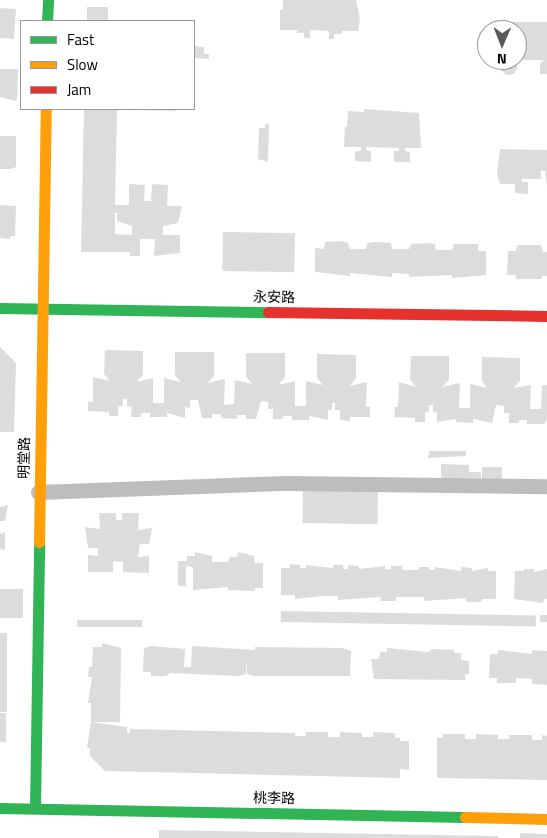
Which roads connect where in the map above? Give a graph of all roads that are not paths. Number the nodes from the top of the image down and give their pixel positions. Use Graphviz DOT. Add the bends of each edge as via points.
graph roads {
  1 [pos="48,0"];
  2 [pos="47,20"];
  3 [pos="46,110"];
  4 [pos="0,308"];
  5 [pos="42,309"];
  6 [pos="547,316"];
  7 [pos="547,486"];
  8 [pos="38,492"];
  9 [pos="0,808"];
  10 [pos="35,808"];
  11 [pos="547,819"];
  1 -- 2 [label="street"];
  3 -- 5 [label="street, 明堂路"];
  4 -- 5 [label="street, 永安路"];
  5 -- 6 [label="street, 永安路"];
  5 -- 8 [label="street, 明堂路"];
  7 -- 8 [label="street" via="287,483"];
  8 -- 10 [label="street, 明堂路"];
  9 -- 10 [label="street, 桃李路"];
  10 -- 11 [label="street, 桃李路"];
}
